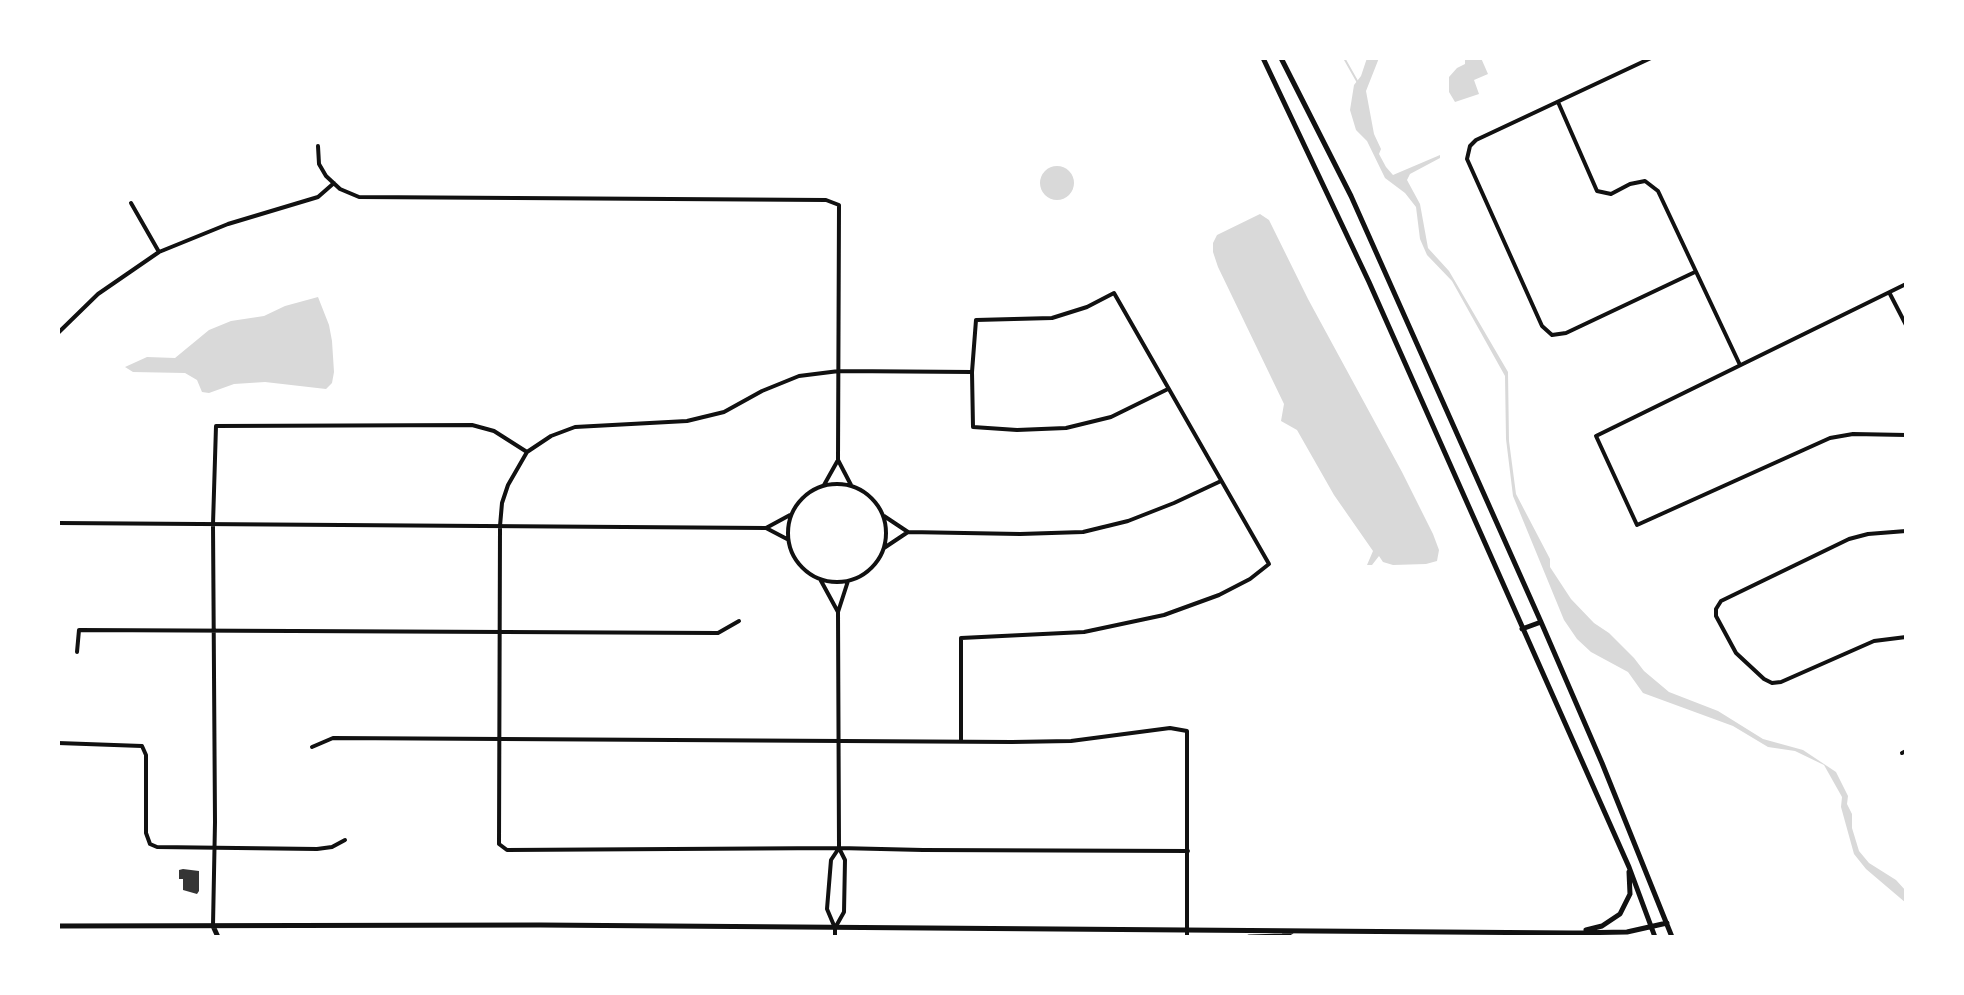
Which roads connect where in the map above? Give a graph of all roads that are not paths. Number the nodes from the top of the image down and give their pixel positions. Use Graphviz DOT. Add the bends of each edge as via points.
graph roads {
  1 [pos="1263,58"];
  2 [pos="1281,58"];
  3 [pos="1651,58"];
  4 [pos="1558,102"];
  5 [pos="318,146"];
  6 [pos="334,183"];
  7 [pos="131,203"];
  8 [pos="159,252"];
  9 [pos="1695,272"];
  10 [pos="1906,284"];
  11 [pos="1890,294"];
  12 [pos="1906,325"];
  13 [pos="59,328"];
  14 [pos="1740,365"];
  15 [pos="839,371"];
  16 [pos="972,372"];
  17 [pos="1168,389"];
  18 [pos="1906,435"];
  19 [pos="527,452"];
  20 [pos="838,460"];
  21 [pos="1221,481"];
  22 [pos="824,485"];
  23 [pos="851,485"];
  24 [pos="790,515"];
  25 [pos="884,516"];
  26 [pos="58,523"];
  27 [pos="213,524"];
  28 [pos="500,526"];
  29 [pos="766,528"];
  30 [pos="1906,531"];
  31 [pos="908,532"];
  32 [pos="787,539"];
  33 [pos="884,548"];
  34 [pos="820,579"];
  35 [pos="848,581"];
  36 [pos="838,612"];
  37 [pos="739,621"];
  38 [pos="1541,622"];
  39 [pos="1522,629"];
  40 [pos="215,631"];
  41 [pos="499,631"];
  42 [pos="1906,637"];
  43 [pos="77,652"];
  44 [pos="500,739"];
  45 [pos="838,740"];
  46 [pos="961,741"];
  47 [pos="58,743"];
  48 [pos="312,747"];
  49 [pos="345,840"];
  50 [pos="839,848"];
  51 [pos="215,850"];
  52 [pos="1188,851"];
  53 [pos="1629,867"];
  54 [pos="1667,923"];
  55 [pos="58,926"];
  56 [pos="93,926"];
  57 [pos="213,926"];
  58 [pos="1652,927"];
  59 [pos="835,928"];
  60 [pos="1294,931"];
  61 [pos="994,933"];
  62 [pos="1572,933"];
  63 [pos="1046,934"];
  64 [pos="1188,934"];
  65 [pos="1360,934"];
  66 [pos="93,937"];
  67 [pos="209,937"];
  68 [pos="218,937"];
  69 [pos="835,937"];
  70 [pos="1249,937"];
  71 [pos="1655,937"];
  72 [pos="1672,937"];
  1 -- 39 [label="main road" via="1351,241"];
  2 -- 38 [label="main road" via="1357,210"];
  3 -- 4 [label="street"];
  4 -- 9 [label="street" via="1597,191 1611,194 1637,182 1652,184"];
  4 -- 9 [label="street" via="1476,140 1467,159 1542,326 1552,335 1566,333"];
  5 -- 6 [label="street" via="319,164"];
  6 -- 8 [label="street" via="318,197"];
  6 -- 15 [label="street" via="359,197 826,200 839,205"];
  7 -- 8 [label="street"];
  8 -- 13 [label="street"];
  9 -- 14 [label="street"];
  10 -- 11 [label="street"];
  11 -- 12 [label="street"];
  11 -- 14 [label="street"];
  14 -- 18 [label="street" via="1596,436 1637,525 1830,438"];
  15 -- 16 [label="street"];
  15 -- 19 [label="street" via="799,376 724,412 687,421 575,427"];
  15 -- 20 [label="street"];
  16 -- 17 [label="street" via="973,427 979,428 1066,428 1111,417"];
  16 -- 17 [label="street" via="976,320 1052,318 1114,293"];
  17 -- 21 [label="street"];
  19 -- 27 [label="street" via="494,431 472,425 216,426"];
  19 -- 28 [label="street" via="508,485"];
  20 -- 22 [label="street"];
  20 -- 23 [label="street"];
  21 -- 31 [label="street" via="1128,521 1083,532"];
  21 -- 46 [label="street" via="1269,564 1219,595 1164,615 1084,632 961,638"];
  22 -- 23 [label="street"];
  22 -- 24 [label="street" via="803,496"];
  23 -- 25 [label="street" via="876,502"];
  24 -- 29 [label="street"];
  24 -- 32 [label="street"];
  25 -- 31 [label="street"];
  25 -- 33 [label="street"];
  26 -- 27 [label="street"];
  27 -- 28 [label="street"];
  27 -- 40 [label="street"];
  28 -- 29 [label="street"];
  28 -- 41 [label="street"];
  29 -- 32 [label="street"];
  30 -- 42 [label="street" via="1849,539 1721,601 1716,609 1736,653 1772,683 1874,641"];
  31 -- 33 [label="street"];
  32 -- 34 [label="street" via="798,564"];
  33 -- 35 [label="street" via="871,569"];
  34 -- 35 [label="street"];
  34 -- 36 [label="street"];
  35 -- 36 [label="street"];
  36 -- 45 [label="street"];
  37 -- 41 [label="street" via="718,633"];
  38 -- 39 [label="main road"];
  38 -- 54 [label="main road"];
  39 -- 53 [label="main road"];
  40 -- 41 [label="street"];
  40 -- 43 [label="street" via="79,630"];
  40 -- 51 [label="street"];
  41 -- 44 [label="street"];
  44 -- 45 [label="street"];
  44 -- 48 [label="street" via="333,738"];
  44 -- 50 [label="street" via="499,844 507,850"];
  45 -- 46 [label="street"];
  45 -- 50 [label="street"];
  46 -- 52 [label="street" via="1071,741 1170,728 1187,731"];
  47 -- 51 [label="street" via="142,746 150,844"];
  49 -- 51 [label="street" via="317,849"];
  50 -- 52 [label="street"];
  50 -- 59 [label="street" via="845,860 844,912"];
  50 -- 59 [label="street" via="831,860 827,909"];
  51 -- 57 [label="street"];
  52 -- 64 [label="street"];
  53 -- 58 [label="main road"];
  53 -- 62 [label="main road" via="1630,894 1620,914 1602,926"];
  54 -- 58 [label="main road"];
  54 -- 72 [label="main road"];
  55 -- 56 [label="main road"];
  56 -- 57 [label="main road"];
  56 -- 66 [label="main road"];
  57 -- 59 [label="main road"];
  57 -- 67 [label="main road"];
  57 -- 68 [label="main road"];
  58 -- 62 [label="main road"];
  58 -- 71 [label="main road"];
  59 -- 61 [label="main road"];
  59 -- 69 [label="street"];
  60 -- 64 [label="main road"];
  60 -- 65 [label="main road"];
  60 -- 70 [label="main road"];
  61 -- 63 [label="main road"];
  62 -- 65 [label="main road"];
  63 -- 64 [label="main road"];
}
